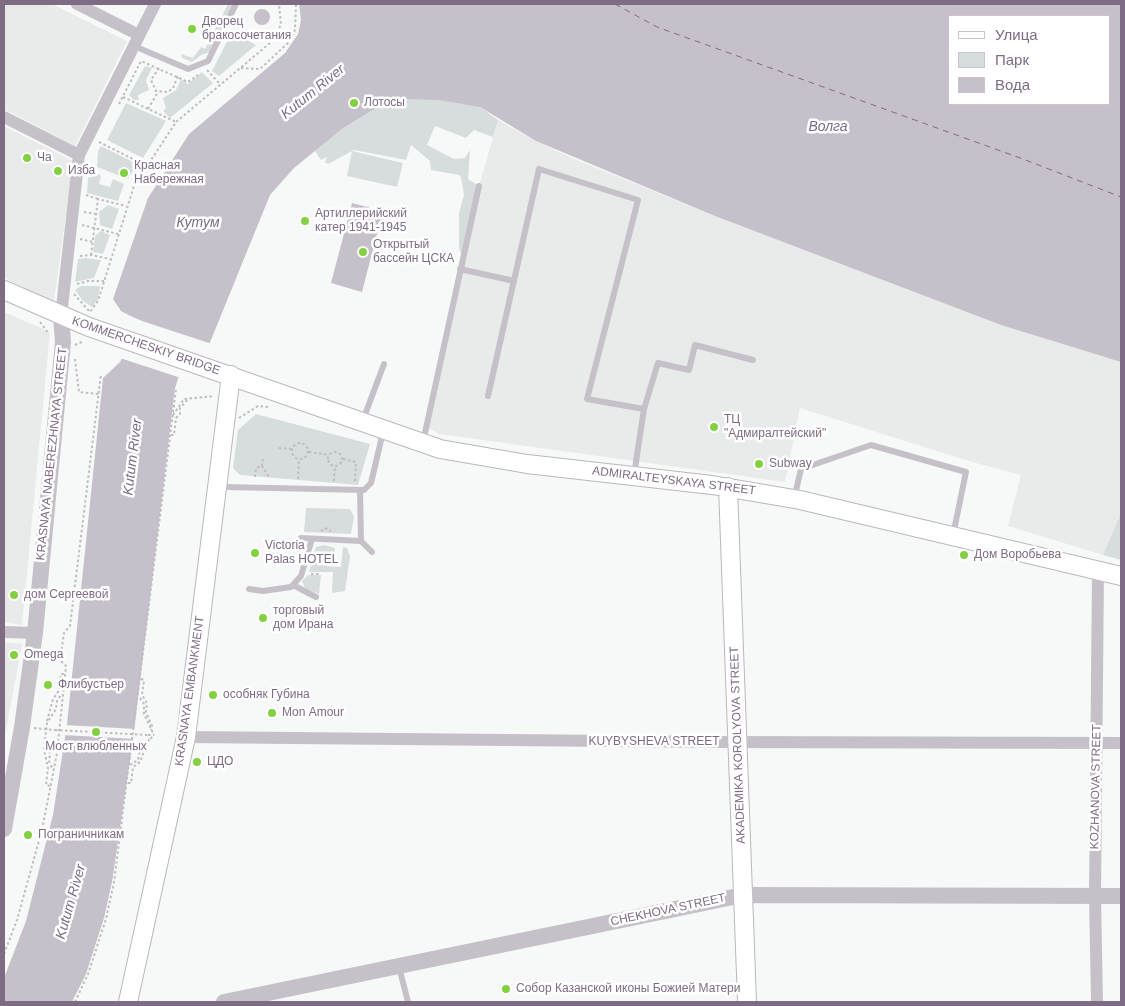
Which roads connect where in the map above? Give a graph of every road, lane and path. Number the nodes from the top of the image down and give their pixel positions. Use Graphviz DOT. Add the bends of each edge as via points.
graph roads {
  1 [pos="77,4"];
  2 [pos="155,4"];
  3 [pos="236,4"];
  4 [pos="280,4"];
  5 [pos="296,4"];
  6 [pos="137,40"];
  7 [pos="159,68"];
  8 [pos="240,68"];
  9 [pos="178,76"];
  10 [pos="220,84"];
  11 [pos="158,92"];
  12 [pos="123,97"];
  13 [pos="148,109"];
  14 [pos="114,111"];
  15 [pos="4,117"];
  16 [pos="176,122"];
  17 [pos="96,141"];
  18 [pos="79,155"];
  19 [pos="147,166"];
  20 [pos="479,186"];
  21 [pos="83,194"];
  22 [pos="98,199"];
  23 [pos="127,206"];
  24 [pos="96,214"];
  25 [pos="80,218"];
  26 [pos="95,227"];
  27 [pos="118,234"];
  28 [pos="93,242"];
  29 [pos="91,255"];
  30 [pos="75,256"];
  31 [pos="110,259"];
  32 [pos="460,269"];
  33 [pos="104,281"];
  34 [pos="514,281"];
  35 [pos="72,286"];
  36 [pos="4,290"];
  37 [pos="72,292"];
  38 [pos="61,316"];
  39 [pos="40,322"];
  40 [pos="87,334"];
  41 [pos="51,338"];
  42 [pos="74,346"];
  43 [pos="75,355"];
  44 [pos="754,360"];
  45 [pos="384,364"];
  46 [pos="222,372"];
  47 [pos="101,374"];
  48 [pos="176,389"];
  49 [pos="99,394"];
  50 [pos="215,396"];
  51 [pos="488,396"];
  52 [pos="190,397"];
  53 [pos="268,407"];
  54 [pos="644,409"];
  55 [pos="173,415"];
  56 [pos="237,419"];
  57 [pos="362,421"];
  58 [pos="384,429"];
  59 [pos="171,435"];
  60 [pos="423,443"];
  61 [pos="279,448"];
  62 [pos="292,450"];
  63 [pos="308,452"];
  64 [pos="329,455"];
  65 [pos="342,458"];
  66 [pos="263,459"];
  67 [pos="299,460"];
  68 [pos="262,466"];
  69 [pos="335,466"];
  70 [pos="634,476"];
  71 [pos="255,477"];
  72 [pos="269,477"];
  73 [pos="298,479"];
  74 [pos="334,482"];
  75 [pos="354,484"];
  76 [pos="225,487"];
  77 [pos="728,487"];
  78 [pos="360,490"];
  79 [pos="794,499"];
  80 [pos="952,536"];
  81 [pos="301,538"];
  82 [pos="312,539"];
  83 [pos="361,541"];
  84 [pos="372,552"];
  85 [pos="1098,571"];
  86 [pos="309,574"];
  87 [pos="322,574"];
  88 [pos="1121,576"];
  89 [pos="292,586"];
  90 [pos="249,589"];
  91 [pos="316,597"];
  92 [pos="4,632"];
  93 [pos="35,633"];
  94 [pos="65,674"];
  95 [pos="141,679"];
  96 [pos="63,693"];
  97 [pos="139,697"];
  98 [pos="47,723"];
  99 [pos="22,727"];
  100 [pos="47,729"];
  101 [pos="150,730"];
  102 [pos="154,735"];
  103 [pos="186,737"];
  104 [pos="46,739"];
  105 [pos="149,739"];
  106 [pos="737,742"];
  107 [pos="1097,743"];
  108 [pos="1121,743"];
  109 [pos="130,765"];
  110 [pos="54,771"];
  111 [pos="128,783"];
  112 [pos="51,786"];
  113 [pos="4,830"];
  114 [pos="743,895"];
  115 [pos="1095,896"];
  116 [pos="1121,896"];
  117 [pos="4,954"];
  118 [pos="399,966"];
  119 [pos="251,999"];
  120 [pos="75,1002"];
  121 [pos="128,1002"];
  122 [pos="224,1002"];
  123 [pos="408,1002"];
  124 [pos="747,1002"];
  125 [pos="1097,1002"];
  1 -- 6 [label="street"];
  2 -- 6 [label="street, KRASNAYA NABEREZHNAYA STREET"];
  3 -- 6 [label="lane" via="208,60 188,69"];
  4 -- 8 [label="path" via="281,25 270,42"];
  5 -- 8 [label="path" via="295,30 288,43 260,68"];
  6 -- 18 [label="street, KRASNAYA NABEREZHNAYA STREET"];
  7 -- 9 [label="path"];
  7 -- 11 [label="path" via="151,80"];
  7 -- 12 [label="path" via="141,61"];
  8 -- 10 [label="path"];
  9 -- 10 [label="path" via="188,82 206,68"];
  9 -- 11 [label="path" via="168,92"];
  10 -- 16 [label="path"];
  11 -- 13 [label="path"];
  12 -- 13 [label="path"];
  12 -- 14 [label="path"];
  13 -- 16 [label="path"];
  15 -- 18 [label="street"];
  16 -- 19 [label="path"];
  17 -- 19 [label="path"];
  18 -- 38 [label="street, KRASNAYA NABEREZHNAYA STREET"];
  19 -- 23 [label="path" via="134,186"];
  20 -- 32 [label="lane"];
  21 -- 22 [label="path"];
  22 -- 23 [label="path"];
  22 -- 24 [label="path"];
  23 -- 27 [label="path"];
  24 -- 25 [label="path" via="81,211"];
  24 -- 26 [label="path"];
  26 -- 27 [label="path"];
  26 -- 28 [label="path"];
  26 -- 28 [label="path" via="80,224 78,231 78,239"];
  27 -- 31 [label="path"];
  28 -- 29 [label="path"];
  29 -- 30 [label="path"];
  29 -- 31 [label="path"];
  31 -- 33 [label="path"];
  32 -- 34 [label="lane"];
  32 -- 60 [label="lane"];
  33 -- 35 [label="path" via="80,282"];
  33 -- 37 [label="path" via="98,301 90,312"];
  34 -- 51 [label="lane"];
  34 -- 54 [label="lane" via="539,169 638,200 586,399"];
  36 -- 38 [label="main road"];
  38 -- 40 [label="main road, KOMMERCHESKIY BRIDGE"];
  38 -- 93 [label="street, KRASNAYA NABEREZHNAYA STREET" via="63,342"];
  39 -- 41 [label="path"];
  40 -- 42 [label="path"];
  40 -- 46 [label="main road, KOMMERCHESKIY BRIDGE"];
  43 -- 49 [label="path" via="79,392"];
  44 -- 54 [label="lane" via="695,345 689,370 658,363"];
  45 -- 57 [label="lane"];
  46 -- 57 [label="main road, ADMIRALTEYSKAYA STREET"];
  46 -- 103 [label="main road, KRASNAYA EMBANKMENT"];
  47 -- 49 [label="path"];
  48 -- 55 [label="path"];
  49 -- 94 [label="path" via="70,626 64,633 60,660 66,666"];
  50 -- 52 [label="path"];
  52 -- 55 [label="path" via="184,399"];
  52 -- 59 [label="path" via="180,408 174,435"];
  53 -- 56 [label="path" via="258,406"];
  54 -- 70 [label="lane"];
  55 -- 59 [label="path"];
  57 -- 58 [label="main road, ADMIRALTEYSKAYA STREET"];
  58 -- 60 [label="main road, ADMIRALTEYSKAYA STREET"];
  58 -- 78 [label="lane" via="371,483"];
  59 -- 95 [label="path"];
  60 -- 70 [label="main road, ADMIRALTEYSKAYA STREET" via="440,449 528,464"];
  61 -- 62 [label="path"];
  62 -- 63 [label="path" via="295,445 302,444"];
  62 -- 67 [label="path" via="292,455"];
  63 -- 64 [label="path"];
  63 -- 67 [label="path"];
  64 -- 65 [label="path" via="337,452"];
  64 -- 69 [label="path" via="328,461"];
  65 -- 69 [label="path"];
  65 -- 75 [label="path" via="356,462"];
  66 -- 68 [label="path"];
  67 -- 73 [label="path"];
  68 -- 71 [label="path" via="256,468"];
  68 -- 72 [label="path"];
  69 -- 74 [label="path"];
  70 -- 77 [label="main road, ADMIRALTEYSKAYA STREET"];
  76 -- 78 [label="lane"];
  77 -- 79 [label="main road, ADMIRALTEYSKAYA STREET"];
  77 -- 106 [label="main road, AKADEMIKA KOROLYOVA STREET"];
  78 -- 83 [label="lane"];
  79 -- 80 [label="main road, ADMIRALTEYSKAYA STREET"];
  79 -- 80 [label="lane" via="801,469 871,445 966,472"];
  80 -- 85 [label="main road, ADMIRALTEYSKAYA STREET"];
  81 -- 82 [label="lane"];
  82 -- 83 [label="lane"];
  82 -- 89 [label="lane" via="301,576"];
  83 -- 84 [label="lane"];
  85 -- 88 [label="main road, ADMIRALTEYSKAYA STREET"];
  85 -- 107 [label="street, KOZHANOVA STREET"];
  86 -- 87 [label="path"];
  89 -- 90 [label="lane" via="263,591"];
  89 -- 91 [label="lane"];
  92 -- 93 [label="street"];
  93 -- 99 [label="street, KRASNAYA NABEREZHNAYA STREET"];
  94 -- 96 [label="path"];
  94 -- 98 [label="path" via="61,674"];
  95 -- 97 [label="path"];
  95 -- 101 [label="path" via="144,680 142,695 147,703"];
  96 -- 98 [label="path"];
  96 -- 110 [label="path"];
  97 -- 101 [label="path" via="144,704"];
  97 -- 109 [label="path"];
  98 -- 100 [label="path"];
  99 -- 100 [label="path"];
  99 -- 113 [label="street, KRASNAYA NABEREZHNAYA STREET"];
  100 -- 102 [label="path, bridge"];
  100 -- 104 [label="path"];
  101 -- 102 [label="path"];
  102 -- 105 [label="path"];
  103 -- 106 [label="street, KUYBYSHEVA STREET"];
  103 -- 121 [label="main road, KRASNAYA EMBANKMENT"];
  104 -- 110 [label="path"];
  104 -- 112 [label="path" via="46,785"];
  105 -- 109 [label="path" via="140,750 138,760"];
  105 -- 111 [label="path" via="140,762 133,767 131,783"];
  106 -- 107 [label="street, KUYBYSHEVA STREET"];
  106 -- 114 [label="main road, AKADEMIKA KOROLYOVA STREET"];
  107 -- 108 [label="street, KUYBYSHEVA STREET"];
  107 -- 115 [label="street, KOZHANOVA STREET"];
  109 -- 111 [label="path"];
  110 -- 112 [label="path"];
  111 -- 120 [label="path" via="106,919"];
  112 -- 117 [label="path" via="35,857"];
  114 -- 115 [label="street, CHEKHOVA STREET"];
  114 -- 118 [label="street, CHEKHOVA STREET"];
  114 -- 124 [label="main road, AKADEMIKA KOROLYOVA STREET"];
  115 -- 116 [label="street, CHEKHOVA STREET"];
  115 -- 125 [label="street, KOZHANOVA STREET"];
  118 -- 119 [label="street, CHEKHOVA STREET"];
  118 -- 123 [label="lane"];
  119 -- 122 [label="street, CHEKHOVA STREET"];
}
